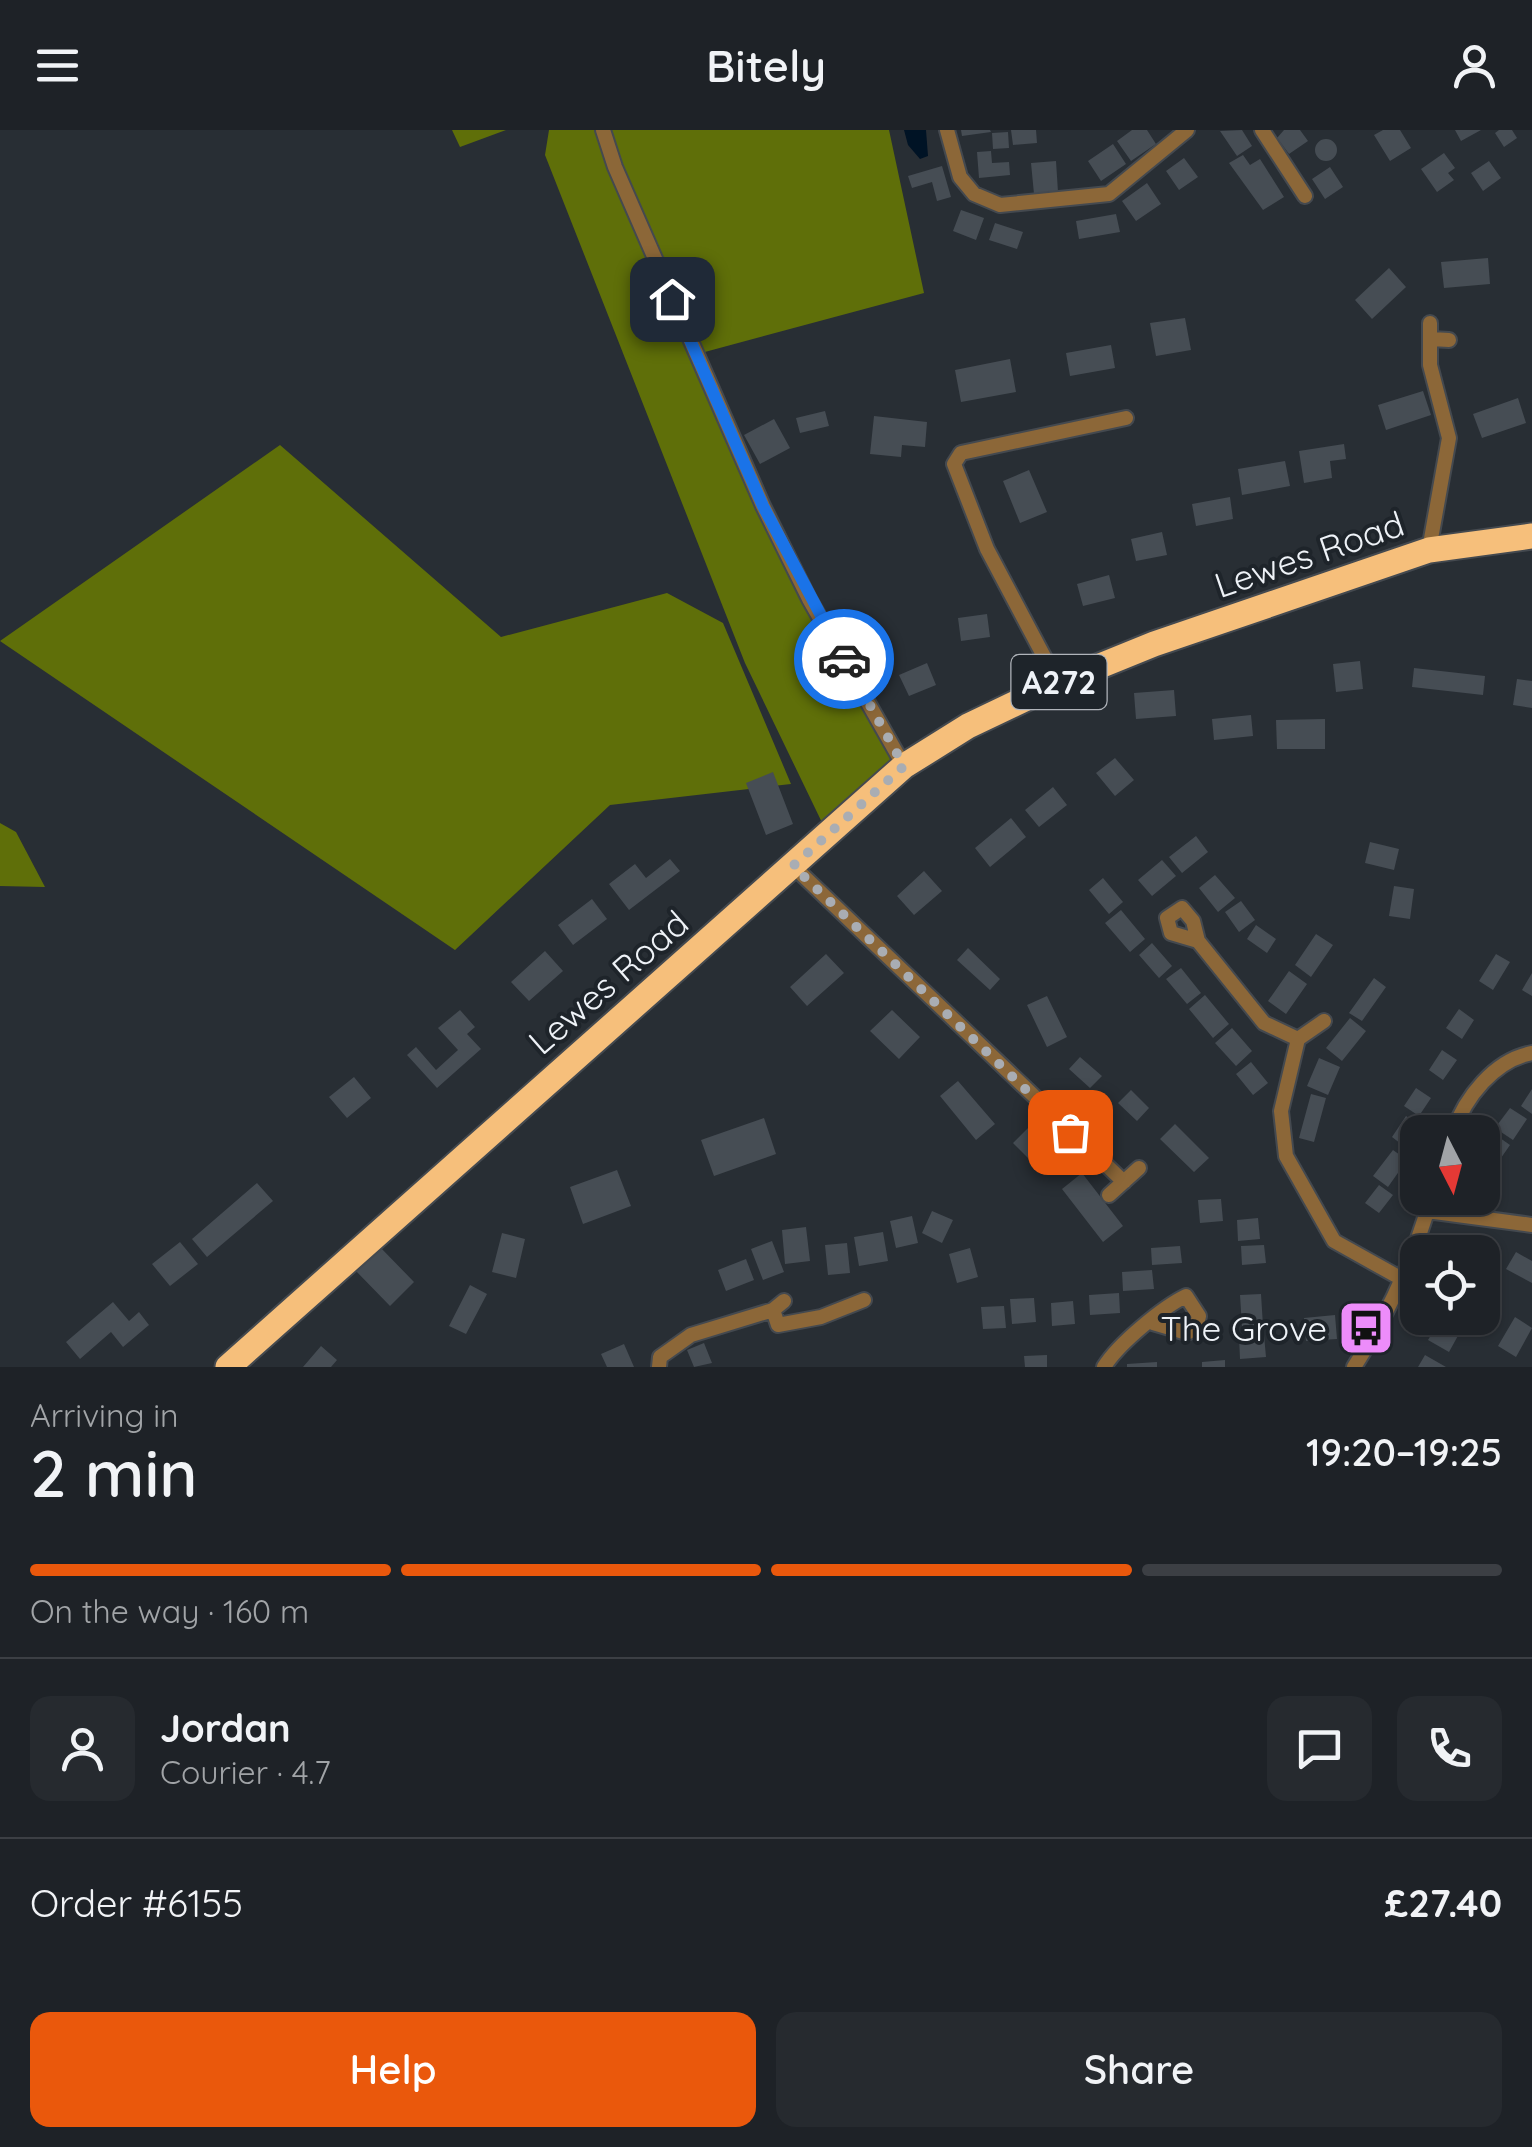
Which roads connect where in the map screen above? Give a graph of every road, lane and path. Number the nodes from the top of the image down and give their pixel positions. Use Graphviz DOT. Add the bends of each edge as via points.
graph roads {
  1 [pos="604,130"];
  2 [pos="947,130"];
  3 [pos="1187,130"];
  4 [pos="1262,130"];
  5 [pos="1305,196"];
  6 [pos="1449,340"];
  7 [pos="1126,418"];
  8 [pos="1532,536"];
  9 [pos="1429,550"];
  10 [pos="1058,682"];
  11 [pos="904,766"];
  12 [pos="793,866"];
  13 [pos="1198,942"];
  14 [pos="1324,1021"];
  15 [pos="1298,1040"];
  16 [pos="1532,1053"];
  17 [pos="1460,1115"];
  18 [pos="1140,1168"];
  19 [pos="1124,1182"];
  20 [pos="1109,1195"];
  21 [pos="1483,1215"];
  22 [pos="1532,1225"];
  23 [pos="1400,1278"];
  24 [pos="1400,1283"];
  25 [pos="864,1300"];
  26 [pos="1153,1322"];
  27 [pos="228,1367"];
  28 [pos="659,1367"];
  29 [pos="1104,1367"];
  30 [pos="1354,1367"];
  1 -- 11 [label="street" via="763,506"];
  2 -- 3 [label="street" via="960,177 974,194 1000,205 1110,194"];
  4 -- 5 [label="street"];
  6 -- 9 [label="street" via="1431,331 1430,366 1449,438"];
  7 -- 10 [label="street" via="962,453 954,464 986,550"];
  8 -- 9 [label="highway, Lewes Road / A272"];
  9 -- 10 [label="highway, Lewes Road / A272"];
  10 -- 11 [label="highway, Lewes Road / A272"];
  11 -- 12 [label="highway, Lewes Road / A272"];
  12 -- 19 [label="street"];
  12 -- 27 [label="highway, Lewes Road / A272"];
  13 -- 15 [label="street" via="1264,1024"];
  14 -- 15 [label="street"];
  15 -- 23 [label="street" via="1281,1111 1286,1156 1334,1241"];
  16 -- 17 [label="street" via="1484,1080"];
  18 -- 19 [label="street"];
  19 -- 20 [label="street"];
  21 -- 22 [label="street"];
  24 -- 30 [label="street"];
  25 -- 28 [label="street" via="778,1324 779,1305 691,1335 660,1357"];
  26 -- 29 [label="street" via="1119,1345"];
}
